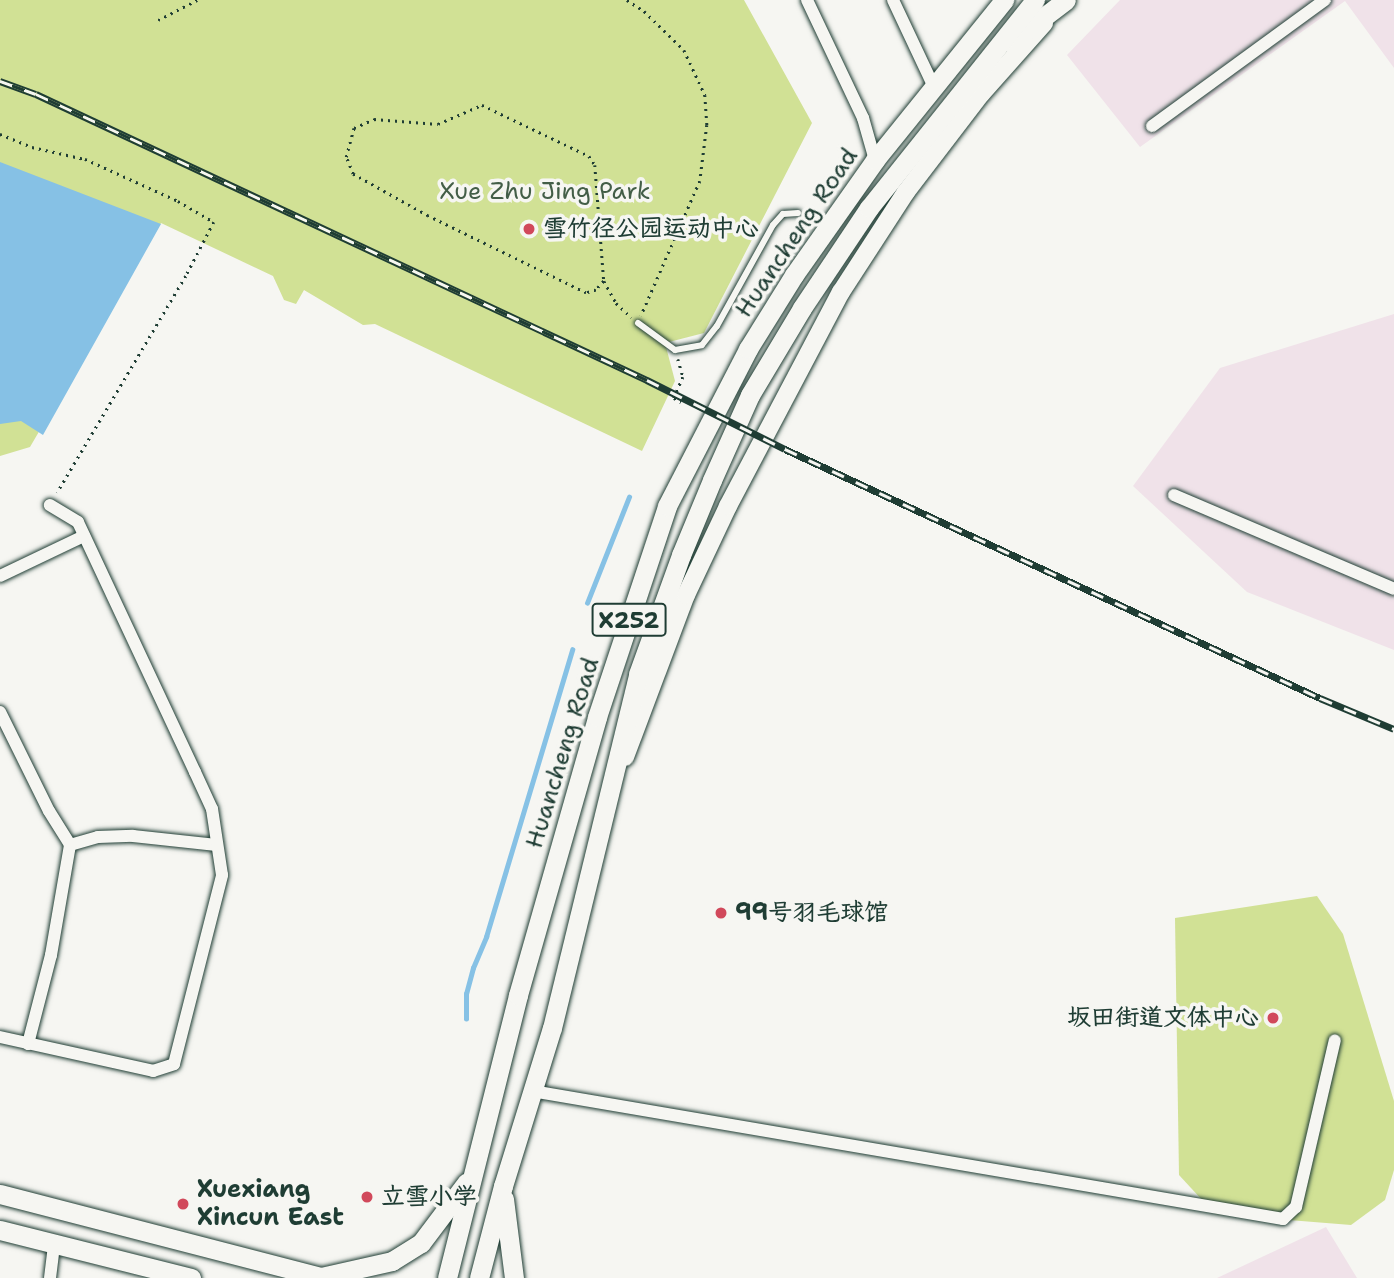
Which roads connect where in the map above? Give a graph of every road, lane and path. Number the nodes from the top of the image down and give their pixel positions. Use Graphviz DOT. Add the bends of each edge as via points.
graph roads {
  1 [pos="197,0"];
  2 [pos="627,0"];
  3 [pos="807,0"];
  4 [pos="893,0"];
  5 [pos="993,0"];
  6 [pos="1004,0"];
  7 [pos="1035,0"];
  8 [pos="1325,0"];
  9 [pos="1062,4"];
  10 [pos="158,20"];
  11 [pos="973,35"];
  12 [pos="993,55"];
  13 [pos="934,87"];
  14 [pos="1152,126"];
  15 [pos="0,134"];
  16 [pos="875,160"];
  17 [pos="798,213"];
  18 [pos="604,281"];
  19 [pos="638,323"];
  20 [pos="675,350"];
  21 [pos="681,402"];
  22 [pos="1174,495"];
  23 [pos="50,505"];
  24 [pos="84,536"];
  25 [pos="0,576"];
  26 [pos="1394,589"];
  27 [pos="0,712"];
  28 [pos="601,822"];
  29 [pos="70,845"];
  30 [pos="218,845"];
  31 [pos="0,1037"];
  32 [pos="1335,1040"];
  33 [pos="28,1044"];
  34 [pos="532,1091"];
  35 [pos="476,1170"];
  36 [pos="503,1186"];
  37 [pos="0,1194"];
  38 [pos="0,1230"];
  39 [pos="54,1242"];
  40 [pos="50,1278"];
  41 [pos="191,1278"];
  42 [pos="322,1278"];
  43 [pos="447,1278"];
  44 [pos="479,1278"];
  45 [pos="514,1278"];
  1 -- 10 [label="path"];
  2 -- 19 [label="path" via="684,50 705,94 707,125 700,181"];
  3 -- 16 [label="street" via="863,118"];
  4 -- 13 [label="street"];
  5 -- 11 [label="main road, X252"];
  6 -- 11 [label="main road"];
  7 -- 12 [label="main road"];
  8 -- 14 [label="street"];
  9 -- 12 [label="main road"];
  9 -- 28 [label="main road" via="981,94 906,192 841,292 686,595"];
  11 -- 13 [label="main road, Huancheng Road / X252"];
  12 -- 28 [label="main road, Huancheng Road / X252" via="869,208 750,395 681,555 638,674"];
  13 -- 16 [label="main road, Huancheng Road / X252"];
  15 -- 23 [label="path" via="85,159 214,222"];
  16 -- 35 [label="main road, Huancheng Road / X252" via="748,349 667,506 597,717 518,995"];
  17 -- 20 [label="lane" via="783,214 773,225 702,345"];
  18 -- 18 [label="path" via="595,165 589,156 482,105 438,124 374,118 354,128 346,157 353,174 586,293"];
  18 -- 19 [label="path" via="616,303"];
  19 -- 20 [label="lane"];
  20 -- 21 [label="path" via="683,377 674,398"];
  22 -- 26 [label="street"];
  23 -- 24 [label="street" via="78,522"];
  24 -- 25 [label="street"];
  24 -- 30 [label="street" via="212,808"];
  27 -- 29 [label="street"];
  28 -- 34 [label="main road, Huancheng Road / X252" via="552,1028"];
  29 -- 30 [label="street" via="98,837 133,835"];
  29 -- 33 [label="street" via="51,955"];
  30 -- 33 [label="street" via="222,875 174,1064 153,1071"];
  31 -- 33 [label="street"];
  32 -- 34 [label="street" via="1296,1207 1283,1219"];
  34 -- 36 [label="main road, Huancheng Road / X252"];
  35 -- 42 [label="main road" via="421,1243 392,1261"];
  35 -- 43 [label="main road, Huancheng Road / X252"];
  36 -- 44 [label="main road, Huancheng Road / X252"];
  36 -- 45 [label="main road"];
  37 -- 42 [label="main road"];
  38 -- 39 [label="main road"];
  39 -- 40 [label="street"];
  39 -- 41 [label="main road"];
}
